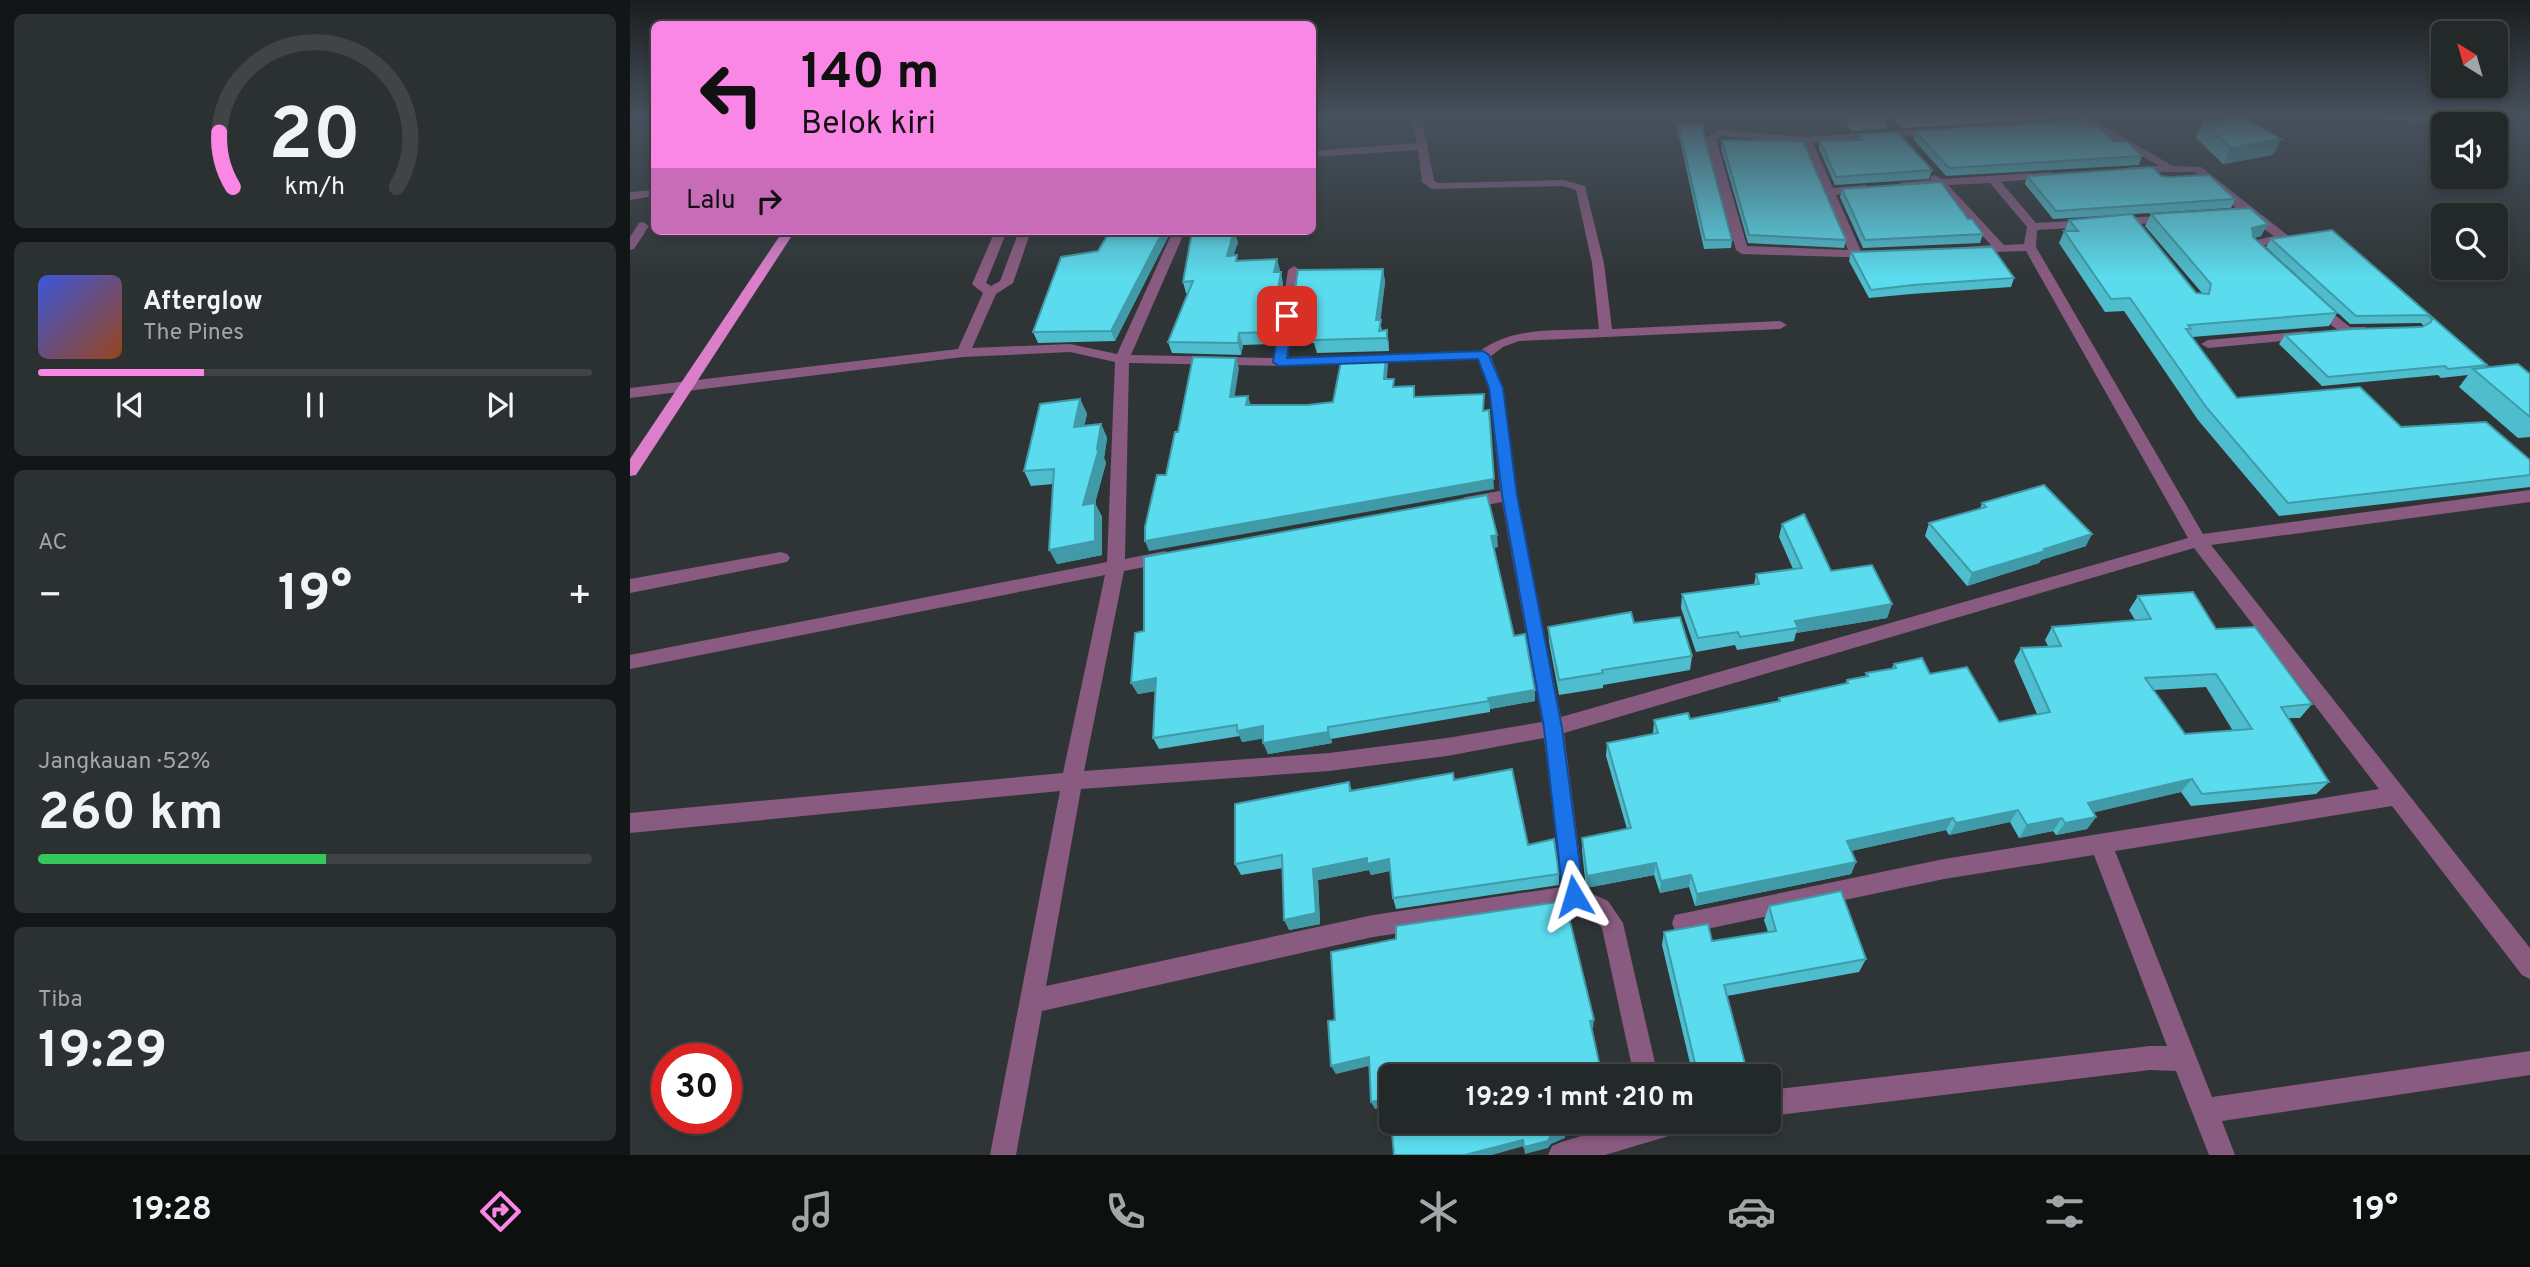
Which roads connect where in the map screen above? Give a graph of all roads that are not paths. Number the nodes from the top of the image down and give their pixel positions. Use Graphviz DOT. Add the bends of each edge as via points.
graph roads {
  1 [pos="1426,171"];
  2 [pos="1719,171"];
  3 [pos="1818,171"];
  4 [pos="2203,171"];
  5 [pos="2060,174"];
  6 [pos="1935,177"];
  7 [pos="1993,179"];
  8 [pos="1827,192"];
  9 [pos="651,193"];
  10 [pos="630,196"];
  11 [pos="2183,217"];
  12 [pos="643,226"];
  13 [pos="2034,227"];
  14 [pos="786,235"];
  15 [pos="999,235"];
  16 [pos="1024,235"];
  17 [pos="1177,235"];
  18 [pos="630,246"];
  19 [pos="2030,247"];
  20 [pos="2000,248"];
  21 [pos="1962,250"];
  22 [pos="1856,254"];
  23 [pos="1886,254"];
  24 [pos="2271,263"];
  25 [pos="1294,270"];
  26 [pos="2308,297"];
  27 [pos="987,298"];
  28 [pos="1780,325"];
  29 [pos="2374,330"];
  30 [pos="1606,333"];
  31 [pos="2332,333"];
  32 [pos="2208,344"];
  33 [pos="963,353"];
  34 [pos="1483,355"];
  35 [pos="1122,359"];
  36 [pos="1279,362"];
  37 [pos="688,385"];
  38 [pos="630,393"];
  39 [pos="630,471"];
  40 [pos="1509,495"];
  41 [pos="2530,496"];
  42 [pos="1447,506"];
  43 [pos="2198,541"];
  44 [pos="1183,554"];
  45 [pos="781,558"];
  46 [pos="1116,566"];
  47 [pos="630,586"];
  48 [pos="630,662"];
  49 [pos="1553,728"];
  50 [pos="1072,781"];
  51 [pos="2395,796"];
  52 [pos="630,823"];
  53 [pos="2101,844"];
  54 [pos="1574,896"];
  55 [pos="1683,923"];
  56 [pos="2530,967"];
  57 [pos="1031,1001"];
  58 [pos="2184,1059"];
  59 [pos="2530,1063"];
  60 [pos="1643,1064"];
  61 [pos="1781,1102"];
  62 [pos="2206,1111"];
  63 [pos="1632,1134"];
  64 [pos="1003,1155"];
  65 [pos="1561,1155"];
  66 [pos="2221,1155"];
  1 -- 30 [label="street" via="1428,182 1436,187 1563,183 1581,188 1598,263"];
  2 -- 22 [label="street" via="1740,248"];
  3 -- 8 [label="street"];
  4 -- 24 [label="street" via="2242,213 2284,237 2252,245"];
  5 -- 7 [label="street"];
  6 -- 7 [label="street"];
  6 -- 8 [label="street"];
  6 -- 20 [label="street"];
  7 -- 13 [label="street"];
  8 -- 22 [label="street"];
  9 -- 10 [label="street"];
  11 -- 13 [label="street" via="2136,226"];
  12 -- 18 [label="street"];
  13 -- 19 [label="street"];
  14 -- 37 [label="main road"];
  15 -- 27 [label="street" via="979,284"];
  16 -- 27 [label="street" via="1006,283"];
  17 -- 35 [label="street"];
  19 -- 20 [label="street"];
  19 -- 43 [label="street"];
  20 -- 21 [label="street"];
  22 -- 23 [label="street"];
  25 -- 36 [label="street"];
  26 -- 31 [label="street"];
  27 -- 33 [label="street"];
  28 -- 30 [label="street"];
  29 -- 31 [label="street"];
  30 -- 34 [label="street" via="1517,337"];
  31 -- 32 [label="street"];
  33 -- 35 [label="street" via="1070,348"];
  33 -- 37 [label="street"];
  34 -- 36 [label="street"];
  34 -- 40 [label="street" via="1496,388"];
  35 -- 36 [label="street"];
  35 -- 46 [label="street"];
  37 -- 38 [label="street"];
  37 -- 39 [label="main road"];
  40 -- 42 [label="street"];
  40 -- 49 [label="street"];
  41 -- 43 [label="street"];
  43 -- 49 [label="street"];
  43 -- 51 [label="street"];
  44 -- 46 [label="street"];
  45 -- 47 [label="street"];
  46 -- 48 [label="street"];
  46 -- 50 [label="street"];
  49 -- 50 [label="street" via="1329,762"];
  49 -- 54 [label="street"];
  50 -- 52 [label="street"];
  50 -- 57 [label="street"];
  51 -- 53 [label="street"];
  51 -- 56 [label="street"];
  53 -- 55 [label="street" via="1944,870"];
  53 -- 58 [label="street"];
  54 -- 57 [label="street" via="1373,926"];
  54 -- 60 [label="street" via="1600,909 1612,923"];
  57 -- 64 [label="street"];
  58 -- 61 [label="street" via="2150,1058"];
  58 -- 62 [label="street"];
  59 -- 62 [label="street"];
  62 -- 66 [label="street"];
  63 -- 65 [label="street"];
}
